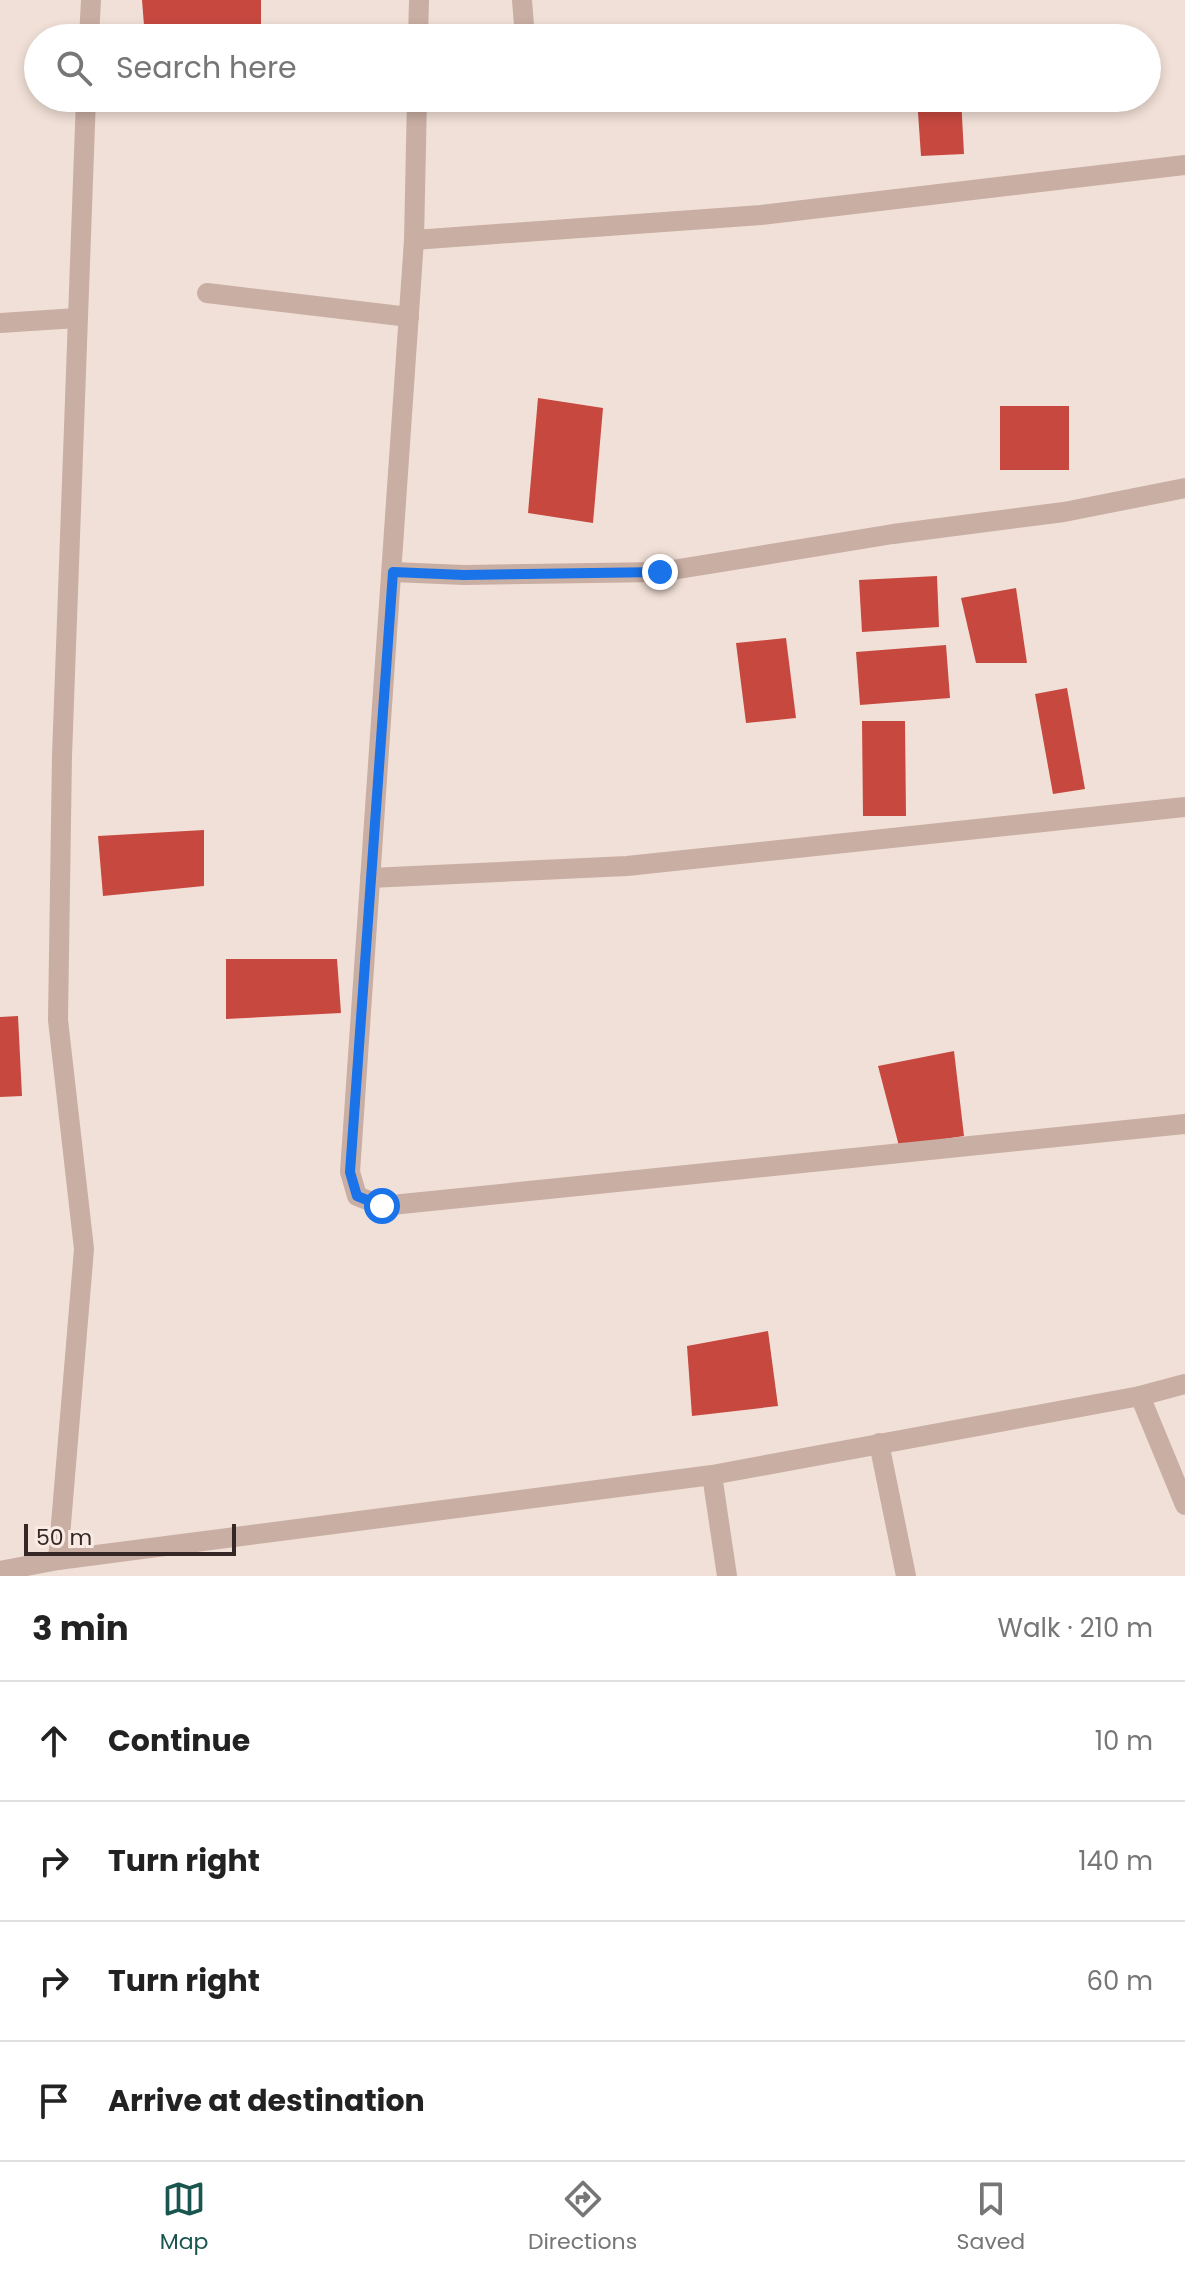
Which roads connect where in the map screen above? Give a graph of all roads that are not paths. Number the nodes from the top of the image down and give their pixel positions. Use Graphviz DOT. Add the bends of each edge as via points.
graph roads {
  1 [pos="91,0"];
  2 [pos="419,0"];
  3 [pos="522,0"];
  4 [pos="90,24"];
  5 [pos="418,24"];
  6 [pos="524,24"];
  7 [pos="85,112"];
  8 [pos="417,112"];
  9 [pos="1185,165"];
  10 [pos="414,240"];
  11 [pos="207,293"];
  12 [pos="409,317"];
  13 [pos="77,318"];
  14 [pos="0,323"];
  15 [pos="1185,488"];
  16 [pos="393,572"];
  17 [pos="1185,807"];
  18 [pos="370,878"];
  19 [pos="1185,1124"];
  20 [pos="1185,1384"];
  21 [pos="1140,1396"];
  22 [pos="879,1443"];
  23 [pos="712,1475"];
  24 [pos="1185,1505"];
  25 [pos="58,1560"];
  26 [pos="0,1571"];
  27 [pos="727,1576"];
  28 [pos="906,1576"];
  1 -- 4 [label="street"];
  2 -- 5 [label="street"];
  3 -- 6 [label="street"];
  7 -- 13 [label="street"];
  8 -- 10 [label="street"];
  9 -- 10 [label="street" via="761,215"];
  10 -- 12 [label="street"];
  11 -- 12 [label="street"];
  12 -- 16 [label="street"];
  13 -- 14 [label="street"];
  13 -- 25 [label="street" via="58,1020 84,1249"];
  15 -- 16 [label="street" via="1064,512 660,572"];
  16 -- 18 [label="street"];
  17 -- 18 [label="street" via="627,866"];
  18 -- 19 [label="street" via="350,1172 357,1196 382,1206"];
  20 -- 21 [label="street"];
  21 -- 22 [label="street"];
  21 -- 24 [label="street"];
  22 -- 23 [label="street"];
  22 -- 28 [label="street"];
  23 -- 25 [label="street"];
  23 -- 27 [label="street"];
  25 -- 26 [label="street"];
}
